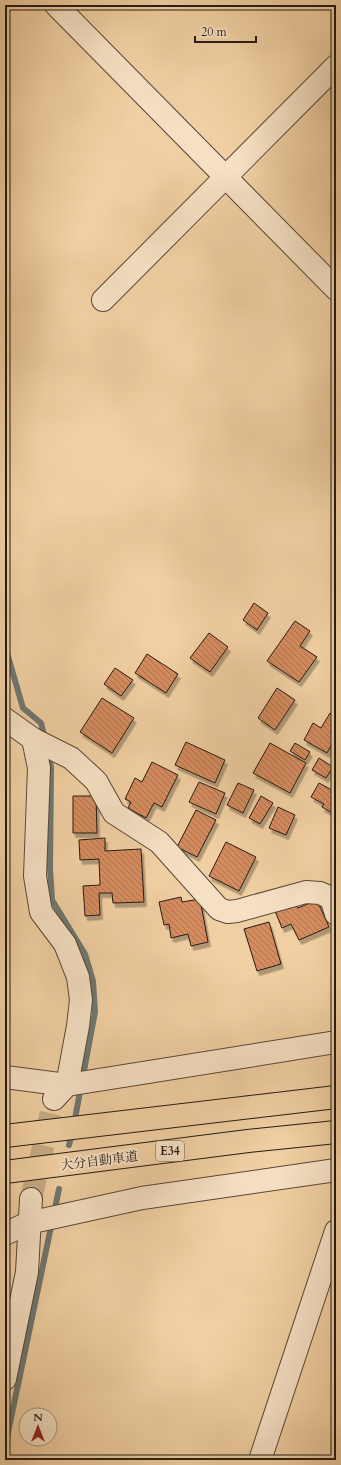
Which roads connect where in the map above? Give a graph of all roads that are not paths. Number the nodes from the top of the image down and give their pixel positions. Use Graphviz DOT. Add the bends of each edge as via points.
graph roads {
  1 [pos="56,5"];
  2 [pos="336,66"];
  3 [pos="225,178"];
  4 [pos="336,289"];
  5 [pos="103,300"];
  6 [pos="5,718"];
  7 [pos="41,743"];
  8 [pos="334,902"];
  9 [pos="336,1042"];
  10 [pos="5,1077"];
  11 [pos="71,1087"];
  12 [pos="336,1097"];
  13 [pos="336,1132"];
  14 [pos="5,1136"];
  15 [pos="336,1170"];
  16 [pos="5,1172"];
  17 [pos="30,1198"];
  18 [pos="45,1219"];
  19 [pos="336,1231"];
  20 [pos="5,1234"];
  21 [pos="5,1379"];
  22 [pos="260,1460"];
  1 -- 3 [label="street"];
  2 -- 3 [label="street"];
  3 -- 4 [label="street"];
  3 -- 5 [label="street"];
  6 -- 7 [label="street"];
  7 -- 8 [label="street" via="71,758 96,781 114,812 159,842 219,909 236,911 306,892 320,893"];
  7 -- 11 [label="street" via="34,876 41,912 65,944 78,977 81,1000"];
  9 -- 11 [label="street"];
  10 -- 11 [label="street"];
  12 -- 14 [label="highway"];
  13 -- 16 [label="highway, 大分自動車道 / E34"];
  15 -- 18 [label="street" via="142,1198"];
  17 -- 18 [label="street"];
  18 -- 20 [label="street"];
  18 -- 21 [label="street" via="27,1272"];
  19 -- 22 [label="street"];
}
